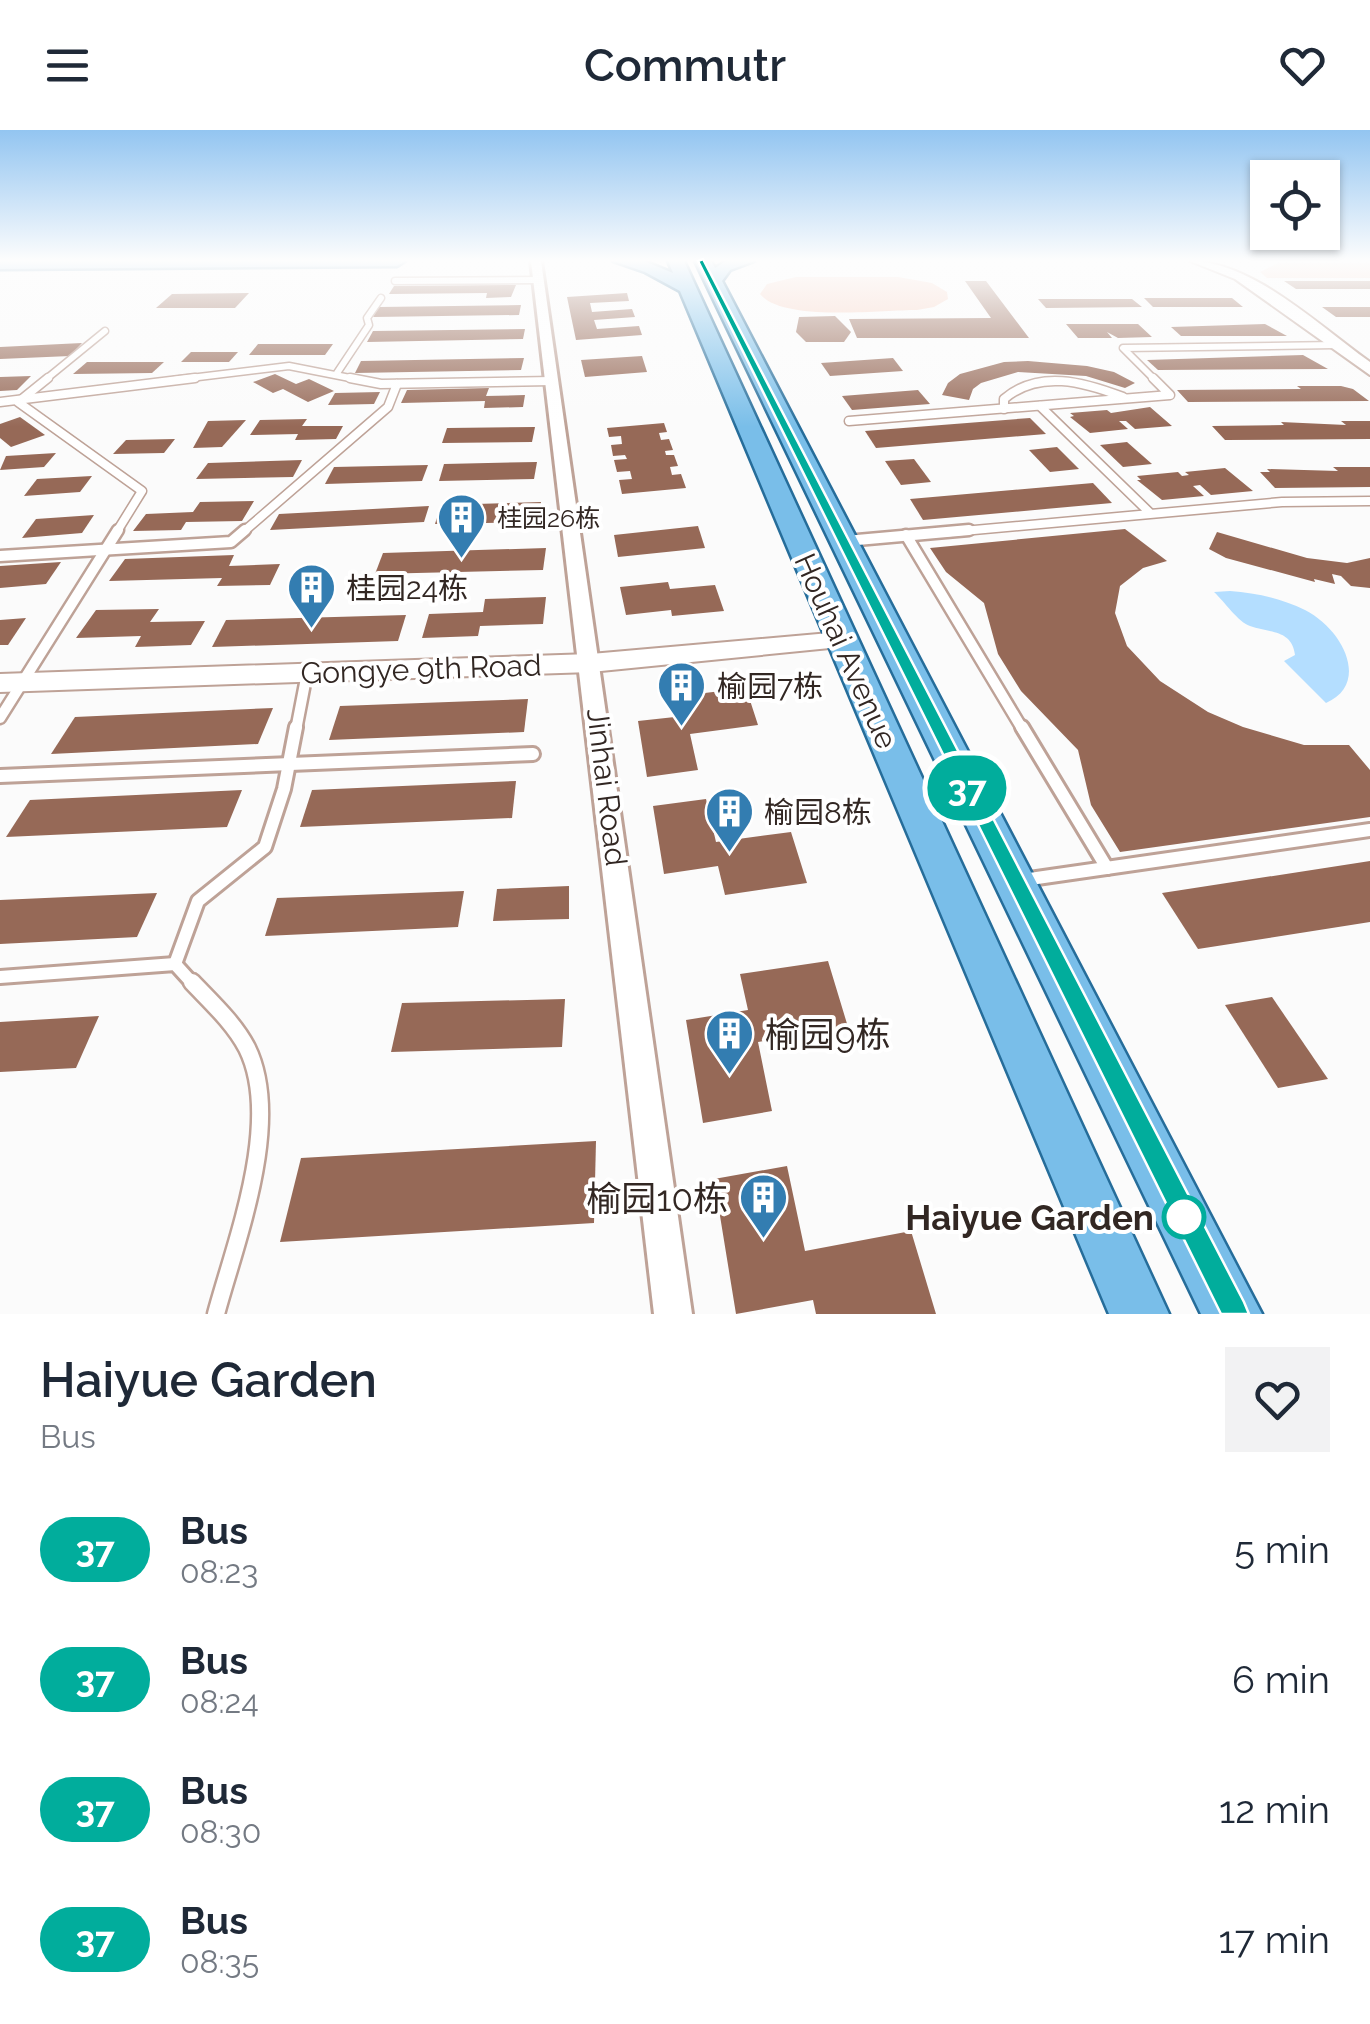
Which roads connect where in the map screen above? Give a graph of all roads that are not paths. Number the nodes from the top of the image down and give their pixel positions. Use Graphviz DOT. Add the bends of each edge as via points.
graph roads {
  1 [pos="368,316"];
  2 [pos="544,316"];
  3 [pos="711,316"];
  4 [pos="718,316"];
  5 [pos="1300,316"];
  6 [pos="105,330"];
  7 [pos="1336,345"];
  8 [pos="1370,370"];
  9 [pos="337,373"];
  10 [pos="552,382"];
  11 [pos="397,384"];
  12 [pos="1126,399"];
  13 [pos="18,402"];
  14 [pos="0,406"];
  15 [pos="1040,406"];
  16 [pos="1004,409"];
  17 [pos="849,421"];
  18 [pos="1370,500"];
  19 [pos="1150,514"];
  20 [pos="906,536"];
  21 [pos="842,541"];
  22 [pos="105,550"];
  23 [pos="0,556"];
  24 [pos="841,640"];
  25 [pos="591,663"];
  26 [pos="307,673"];
  27 [pos="11,683"];
  28 [pos="0,718"];
  29 [pos="533,754"];
  30 [pos="290,764"];
  31 [pos="0,776"];
  32 [pos="1370,830"];
  33 [pos="1107,868"];
  34 [pos="1014,882"];
  35 [pos="175,964"];
  36 [pos="0,977"];
  37 [pos="216,1314"];
  38 [pos="673,1314"];
  39 [pos="1139,1314"];
  40 [pos="1232,1314"];
  1 -- 9 [label="lane"];
  2 -- 10 [label="street, Jinhai Road"];
  3 -- 24 [label="main road, Houhai Avenue"];
  4 -- 21 [label="main road, Houhai Avenue"];
  5 -- 7 [label="street"];
  6 -- 13 [label="lane"];
  7 -- 8 [label="street"];
  7 -- 12 [label="lane" via="1123,348 1170,395"];
  9 -- 11 [label="lane"];
  9 -- 13 [label="lane" via="270,367"];
  10 -- 11 [label="lane"];
  10 -- 25 [label="street, Jinhai Road"];
  11 -- 22 [label="lane" via="388,406 231,542"];
  12 -- 15 [label="lane"];
  12 -- 16 [label="lane" via="1086,384 1042,382 1011,390"];
  13 -- 14 [label="lane"];
  13 -- 22 [label="lane" via="142,491"];
  15 -- 16 [label="lane"];
  15 -- 19 [label="lane"];
  16 -- 17 [label="lane"];
  18 -- 19 [label="lane"];
  19 -- 20 [label="lane"];
  20 -- 21 [label="lane"];
  20 -- 33 [label="lane"];
  21 -- 34 [label="main road, Houhai Avenue"];
  22 -- 23 [label="lane"];
  22 -- 27 [label="lane"];
  24 -- 25 [label="street, Gongye 9th Road"];
  24 -- 39 [label="main road, Houhai Avenue"];
  25 -- 26 [label="street, Gongye 9th Road"];
  25 -- 38 [label="street, Jinhai Road"];
  26 -- 27 [label="street, Gongye 9th Road"];
  26 -- 30 [label="lane"];
  27 -- 28 [label="lane"];
  29 -- 30 [label="lane"];
  30 -- 31 [label="lane"];
  30 -- 35 [label="lane" via="265,847 198,901"];
  32 -- 33 [label="lane"];
  33 -- 34 [label="lane"];
  34 -- 40 [label="main road, Houhai Avenue"];
  35 -- 36 [label="lane"];
  35 -- 37 [label="lane" via="248,1048 261,1102 258,1146"];
}
